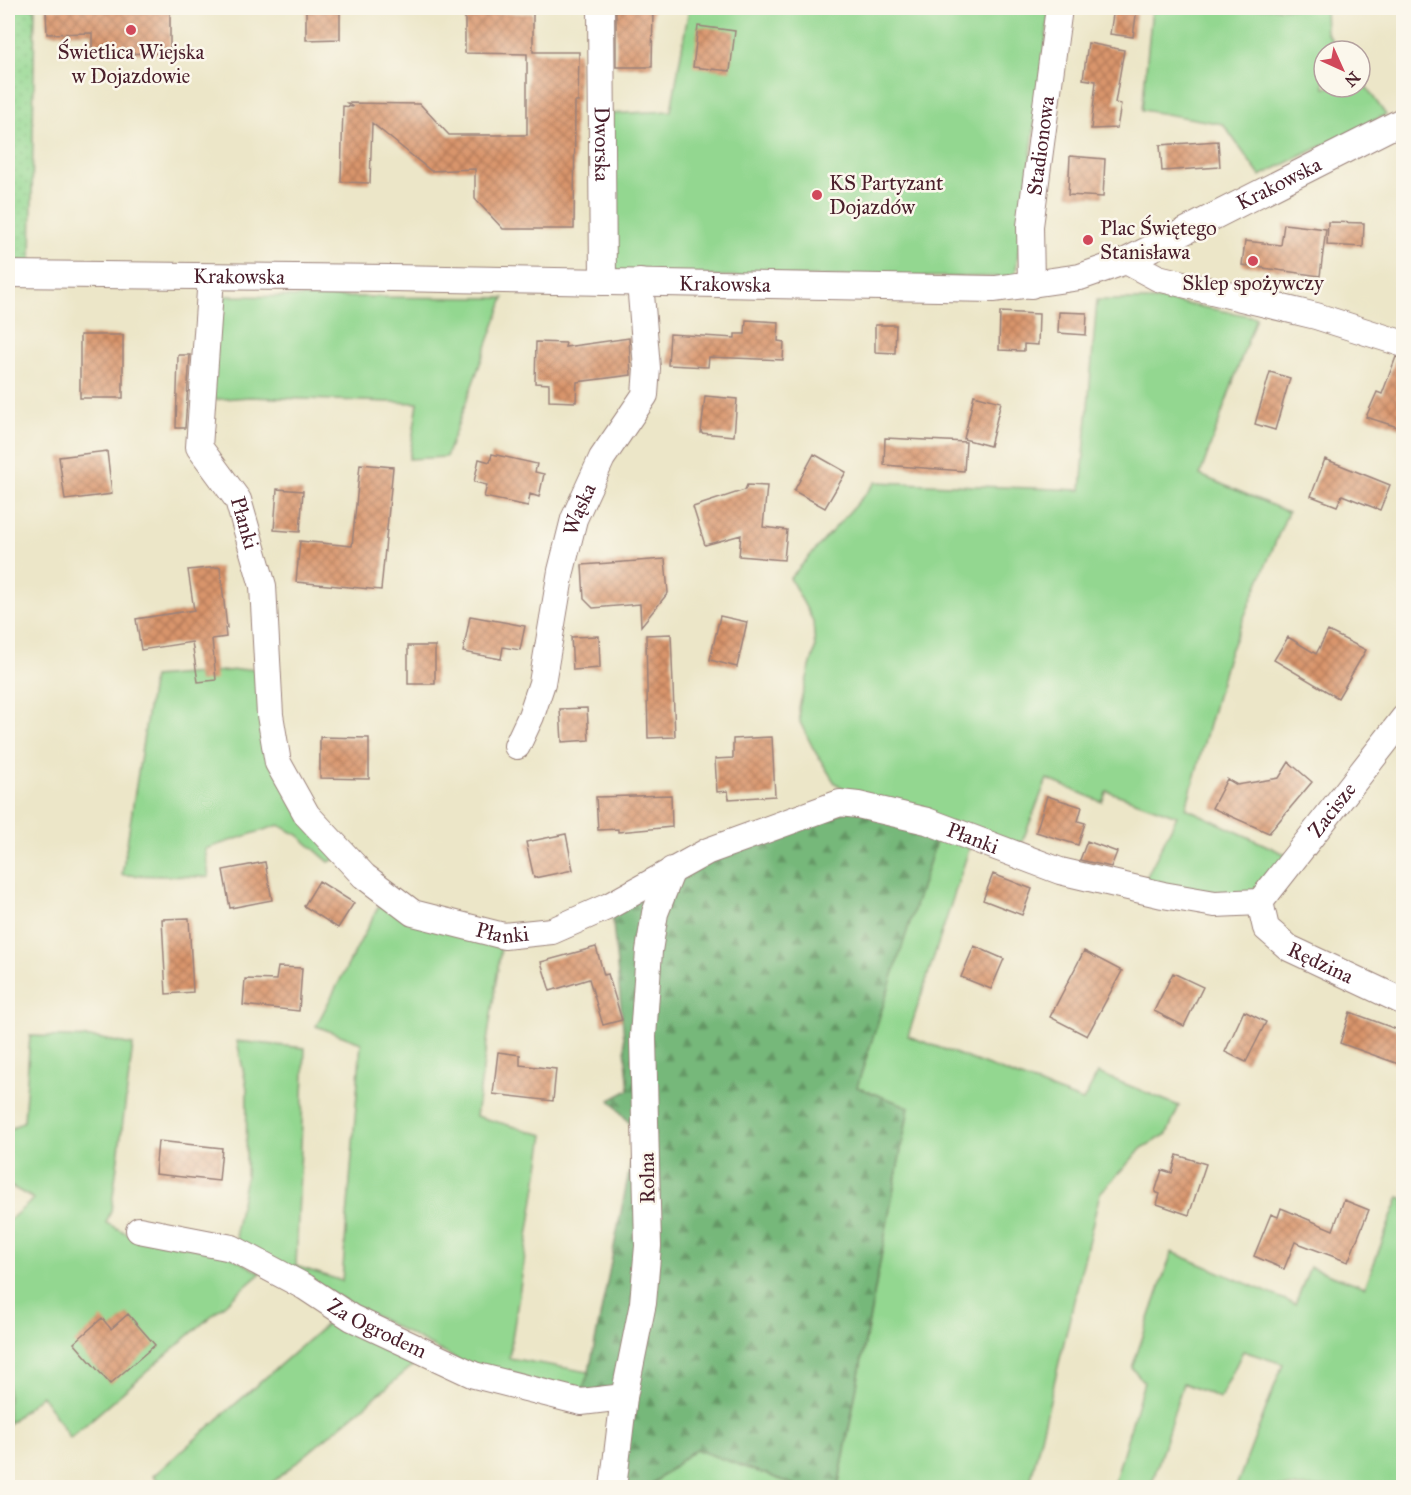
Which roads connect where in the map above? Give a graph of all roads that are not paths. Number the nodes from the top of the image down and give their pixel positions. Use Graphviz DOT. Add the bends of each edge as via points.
graph roads {
  1 [pos="601,8"];
  2 [pos="1059,8"];
  3 [pos="1404,120"];
  4 [pos="1155,246"];
  5 [pos="1126,261"];
  6 [pos="8,274"];
  7 [pos="211,276"];
  8 [pos="603,282"];
  9 [pos="640,282"];
  10 [pos="1031,285"];
  11 [pos="1185,285"];
  12 [pos="1404,345"];
  13 [pos="1404,718"];
  14 [pos="517,746"];
  15 [pos="672,870"];
  16 [pos="1260,902"];
  17 [pos="1404,1002"];
  18 [pos="139,1230"];
  19 [pos="624,1397"];
  20 [pos="613,1488"];
  1 -- 8 [label="street, Dworska"];
  2 -- 10 [label="street, Stadionowa" via="1030,225"];
  3 -- 4 [label="street, Krakowska"];
  4 -- 5 [label="street, Krakowska"];
  4 -- 11 [label="street"];
  5 -- 10 [label="street, Krakowska" via="1080,277"];
  5 -- 11 [label="street" via="1158,278"];
  6 -- 7 [label="street, Krakowska"];
  7 -- 8 [label="street, Krakowska"];
  7 -- 15 [label="street, Płanki" via="199,447 238,500 263,586 270,715 278,763 307,815 364,876 413,913 504,936 552,931 609,906"];
  8 -- 9 [label="street, Krakowska"];
  9 -- 10 [label="street, Krakowska" via="995,289"];
  9 -- 14 [label="street, Wąska" via="647,368 645,395 602,458 574,519 542,683"];
  11 -- 12 [label="street" via="1316,316"];
  13 -- 16 [label="street, Zacisze"];
  15 -- 16 [label="street, Płanki" via="708,851 840,803 927,821 1071,874 1215,903"];
  15 -- 19 [label="street, Rolna" via="655,913 649,951 643,1037 648,1246 643,1303"];
  16 -- 17 [label="street, Rędzina" via="1266,928 1289,948"];
  18 -- 19 [label="street, Za Ogrodem" via="232,1248 305,1287 352,1318 474,1375 581,1402"];
  19 -- 20 [label="street, Rolna"];
}
